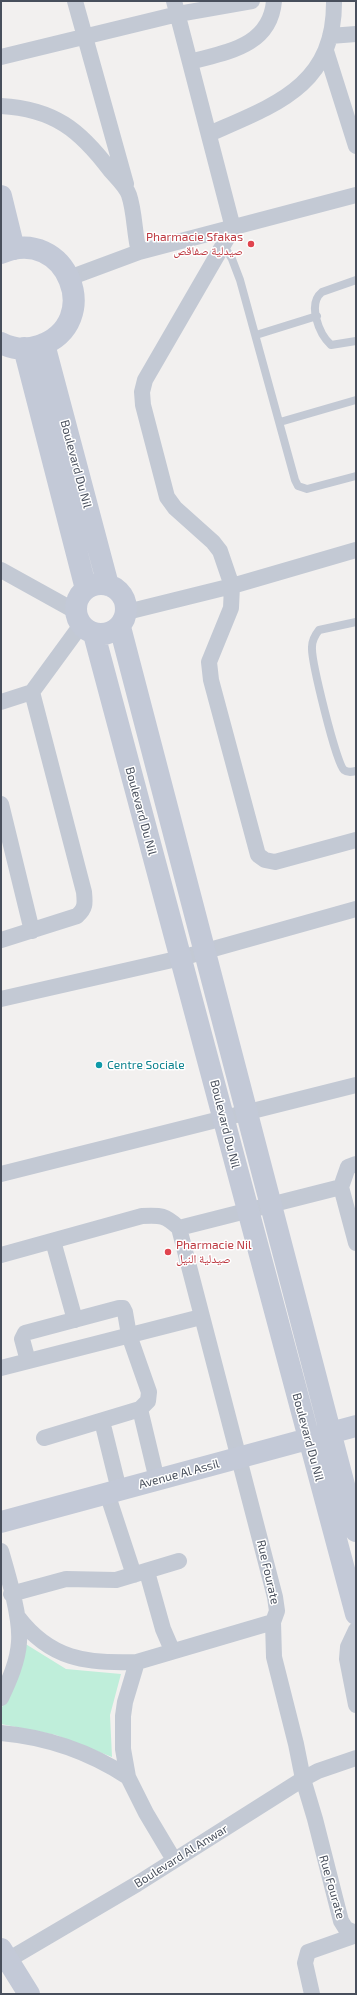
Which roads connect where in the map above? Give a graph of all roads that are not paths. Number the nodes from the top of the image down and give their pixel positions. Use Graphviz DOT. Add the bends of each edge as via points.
graph roads {
  1 [pos="75,1"];
  2 [pos="252,1"];
  3 [pos="274,1"];
  4 [pos="334,1"];
  5 [pos="176,8"];
  6 [pos="356,34"];
  7 [pos="85,38"];
  8 [pos="328,43"];
  9 [pos="1,57"];
  10 [pos="190,62"];
  11 [pos="1,106"];
  12 [pos="209,134"];
  13 [pos="356,146"];
  14 [pos="128,194"];
  15 [pos="356,195"];
  16 [pos="1,196"];
  17 [pos="233,228"];
  18 [pos="224,246"];
  19 [pos="8,251"];
  20 [pos="139,252"];
  21 [pos="69,278"];
  22 [pos="356,280"];
  23 [pos="317,316"];
  24 [pos="256,335"];
  25 [pos="356,341"];
  26 [pos="1,343"];
  27 [pos="34,346"];
  28 [pos="356,400"];
  29 [pos="280,422"];
  30 [pos="356,476"];
  31 [pos="356,550"];
  32 [pos="1,568"];
  33 [pos="108,585"];
  34 [pos="232,586"];
  35 [pos="86,589"];
  36 [pos="123,620"];
  37 [pos="356,622"];
  38 [pos="83,623"];
  39 [pos="32,692"];
  40 [pos="1,702"];
  41 [pos="356,771"];
  42 [pos="1,804"];
  43 [pos="356,840"];
  44 [pos="7,859"];
  45 [pos="356,909"];
  46 [pos="32,931"];
  47 [pos="1,940"];
  48 [pos="204,951"];
  49 [pos="181,958"];
  50 [pos="1,999"];
  51 [pos="356,1085"];
  52 [pos="247,1114"];
  53 [pos="224,1119"];
  54 [pos="356,1164"];
  55 [pos="1,1174"];
  56 [pos="341,1187"];
  57 [pos="271,1205"];
  58 [pos="247,1211"];
  59 [pos="178,1228"];
  60 [pos="53,1241"];
  61 [pos="356,1243"];
  62 [pos="1,1255"];
  63 [pos="201,1317"];
  64 [pos="75,1320"];
  65 [pos="129,1336"];
  66 [pos="28,1361"];
  67 [pos="1,1368"];
  68 [pos="140,1409"];
  69 [pos="102,1421"];
  70 [pos="356,1426"];
  71 [pos="331,1433"];
  72 [pos="44,1438"];
  73 [pos="308,1439"];
  74 [pos="239,1457"];
  75 [pos="157,1480"];
  76 [pos="113,1492"];
  77 [pos="1,1522"];
  78 [pos="356,1531"];
  79 [pos="1,1551"];
  80 [pos="179,1561"];
  81 [pos="140,1574"];
  82 [pos="6,1595"];
  83 [pos="356,1614"];
  84 [pos="18,1617"];
  85 [pos="273,1622"];
  86 [pos="356,1630"];
  87 [pos="172,1650"];
  88 [pos="137,1662"];
  89 [pos="1,1698"];
  90 [pos="356,1705"];
  91 [pos="1,1733"];
  92 [pos="356,1758"];
  93 [pos="128,1777"];
  94 [pos="303,1779"];
  95 [pos="174,1860"];
  96 [pos="356,1934"];
  97 [pos="4,1958"];
  98 [pos="29,1994"];
  99 [pos="312,1994"];
  1 -- 7 [label="street"];
  2 -- 5 [label="street"];
  3 -- 10 [label="street" via="270,21 252,40 228,52"];
  4 -- 8 [label="street" via="334,20"];
  5 -- 7 [label="street"];
  5 -- 10 [label="street"];
  6 -- 8 [label="street"];
  7 -- 9 [label="street"];
  7 -- 14 [label="street"];
  8 -- 12 [label="street" via="309,77 291,93 269,107"];
  8 -- 13 [label="street"];
  10 -- 12 [label="street"];
  11 -- 14 [label="street" via="37,112 69,127 96,150"];
  12 -- 17 [label="street"];
  14 -- 20 [label="street"];
  15 -- 17 [label="street"];
  16 -- 19 [label="street"];
  17 -- 18 [label="street"];
  17 -- 20 [label="street"];
  18 -- 24 [label="lane" via="235,268"];
  18 -- 34 [label="street" via="145,380 142,392 143,405 167,497 220,551"];
  19 -- 21 [label="street" via="29,248 50,256 62,265"];
  20 -- 21 [label="street"];
  21 -- 27 [label="street" via="74,300 71,314 61,332"];
  22 -- 23 [label="lane" via="318,295 314,306"];
  23 -- 24 [label="lane"];
  23 -- 25 [label="lane" via="323,335 331,345"];
  24 -- 29 [label="lane"];
  26 -- 27 [label="street" via="10,346"];
  27 -- 33 [label="street, Boulevard Du Nil"];
  27 -- 35 [label="street, Boulevard Du Nil"];
  28 -- 29 [label="lane"];
  29 -- 30 [label="lane" via="295,480 302,489"];
  31 -- 34 [label="street"];
  32 -- 38 [label="street"];
  33 -- 35 [label="street" via="94,585"];
  33 -- 36 [label="street" via="118,590 123,597"];
  34 -- 36 [label="street"];
  34 -- 43 [label="street" via="231,608 209,662 211,680 258,855 275,862"];
  35 -- 38 [label="street" via="77,600"];
  36 -- 38 [label="street" via="107,634"];
  36 -- 48 [label="street, Boulevard Du Nil"];
  37 -- 41 [label="lane" via="319,630 312,646 313,662 337,754 343,770"];
  38 -- 39 [label="street"];
  38 -- 49 [label="street, Boulevard Du Nil"];
  39 -- 40 [label="street"];
  39 -- 46 [label="street" via="86,905 77,916"];
  42 -- 44 [label="street"];
  44 -- 46 [label="street"];
  45 -- 48 [label="street"];
  46 -- 47 [label="street"];
  48 -- 49 [label="street"];
  48 -- 52 [label="street, Boulevard Du Nil"];
  49 -- 50 [label="street"];
  49 -- 53 [label="street, Boulevard Du Nil"];
  51 -- 52 [label="street"];
  52 -- 53 [label="street"];
  52 -- 57 [label="street, Boulevard Du Nil"];
  53 -- 55 [label="street"];
  53 -- 58 [label="street, Boulevard Du Nil"];
  54 -- 56 [label="street" via="348,1167"];
  56 -- 57 [label="street"];
  56 -- 61 [label="street"];
  57 -- 58 [label="street"];
  57 -- 71 [label="street, Boulevard Du Nil"];
  58 -- 59 [label="street"];
  58 -- 73 [label="street, Boulevard Du Nil"];
  59 -- 60 [label="street" via="169,1219 160,1215 142,1216"];
  59 -- 63 [label="street, Rue Fourate"];
  60 -- 62 [label="street"];
  60 -- 64 [label="street"];
  63 -- 65 [label="street"];
  63 -- 74 [label="street, Rue Fourate"];
  64 -- 65 [label="street" via="123,1308 126,1312"];
  64 -- 66 [label="street" via="25,1333 22,1339"];
  65 -- 66 [label="street"];
  65 -- 68 [label="street" via="149,1397 146,1405"];
  66 -- 67 [label="street"];
  68 -- 69 [label="street"];
  68 -- 75 [label="street"];
  69 -- 72 [label="street"];
  69 -- 76 [label="street"];
  70 -- 71 [label="street, Avenue Al Assil"];
  71 -- 73 [label="street, Avenue Al Assil"];
  71 -- 78 [label="street, Boulevard Du Nil"];
  73 -- 74 [label="street, Avenue Al Assil"];
  73 -- 83 [label="street, Boulevard Du Nil"];
  74 -- 75 [label="street, Avenue Al Assil"];
  74 -- 85 [label="street, Rue Fourate" via="275,1597 276,1611"];
  75 -- 76 [label="street, Avenue Al Assil"];
  76 -- 77 [label="street, Avenue Al Assil"];
  76 -- 81 [label="street"];
  79 -- 82 [label="street"];
  80 -- 81 [label="street"];
  81 -- 82 [label="street" via="105,1581 66,1579"];
  81 -- 87 [label="street"];
  82 -- 84 [label="street"];
  84 -- 88 [label="street" via="42,1643 70,1657"];
  84 -- 89 [label="street" via="17,1654"];
  85 -- 87 [label="street"];
  85 -- 94 [label="street, Rue Fourate" via="274,1657"];
  86 -- 90 [label="street" via="348,1648 347,1659"];
  87 -- 88 [label="street"];
  88 -- 93 [label="street" via="123,1716 123,1749"];
  91 -- 93 [label="street" via="26,1736 69,1747 108,1764"];
  92 -- 94 [label="street, Boulevard Al Anwar"];
  93 -- 95 [label="street"];
  94 -- 95 [label="street, Boulevard Al Anwar"];
  94 -- 96 [label="street, Rue Fourate" via="341,1921 346,1929"];
  95 -- 97 [label="street, Boulevard Al Anwar"];
  96 -- 99 [label="street" via="308,1952 305,1963"];
  97 -- 98 [label="street"];
}
